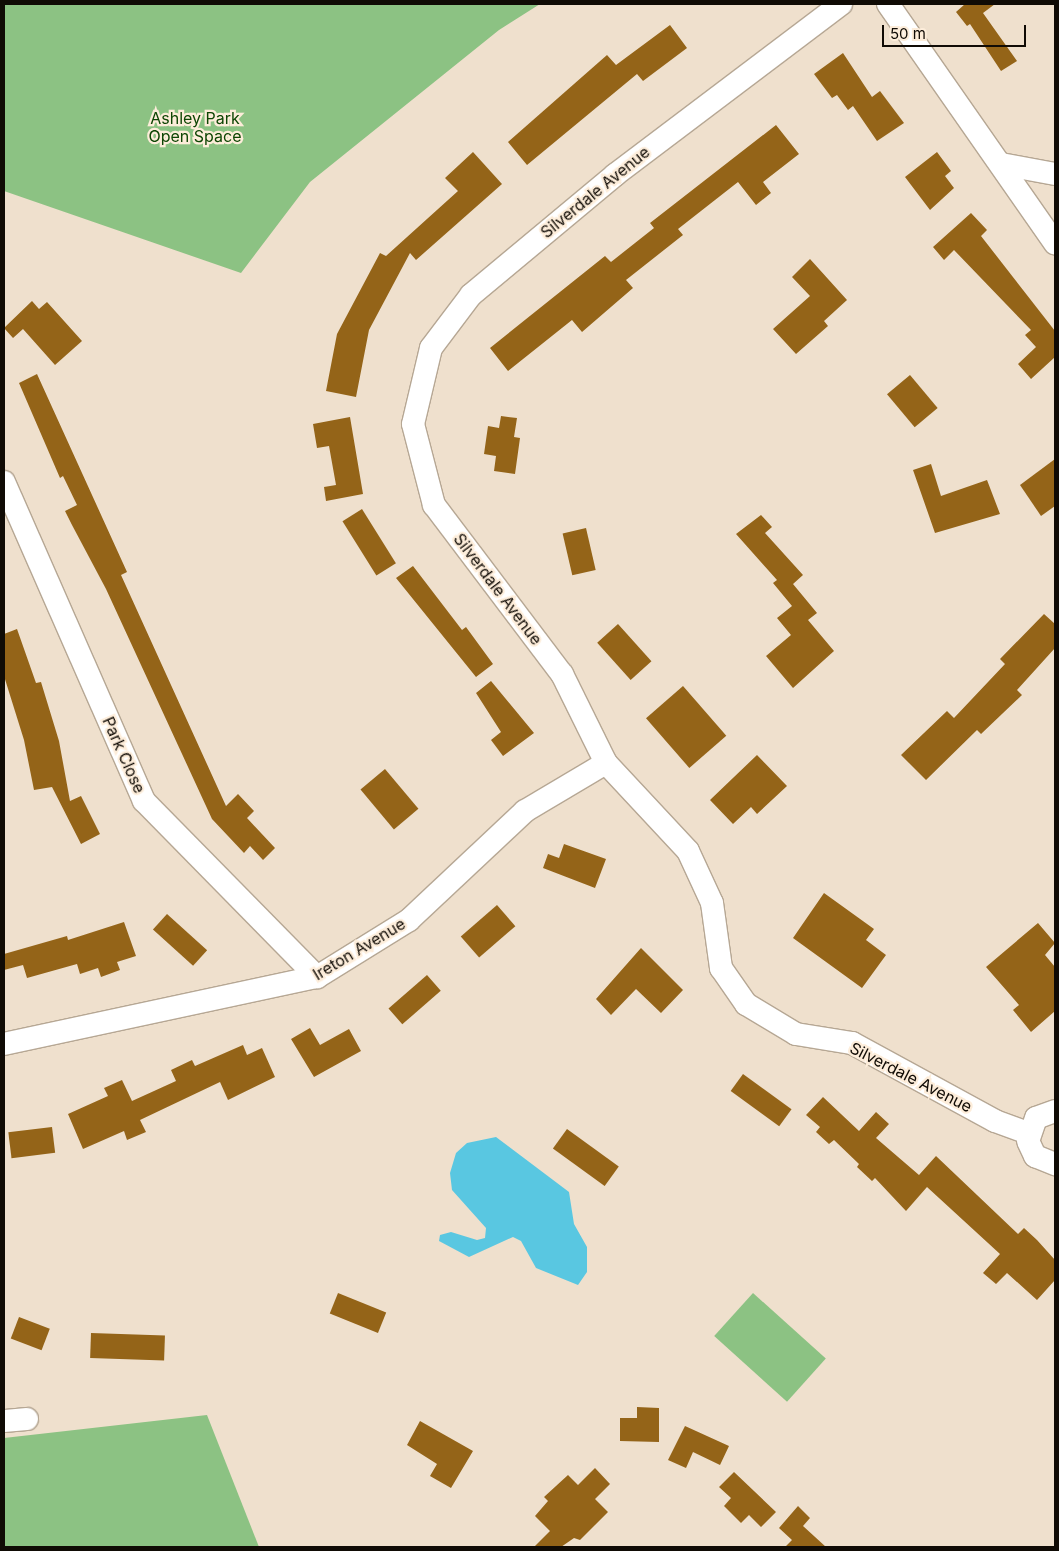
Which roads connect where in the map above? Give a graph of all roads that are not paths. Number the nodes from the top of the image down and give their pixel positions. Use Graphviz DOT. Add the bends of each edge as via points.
graph roads {
  1 [pos="841,4"];
  2 [pos="888,4"];
  3 [pos="1001,164"];
  4 [pos="1055,174"];
  5 [pos="1055,243"];
  6 [pos="4,482"];
  7 [pos="606,763"];
  8 [pos="317,977"];
  9 [pos="4,1044"];
  10 [pos="1055,1112"];
  11 [pos="1028,1133"];
  12 [pos="1055,1164"];
  13 [pos="27,1419"];
  14 [pos="4,1421"];
  1 -- 7 [label="street, Silverdale Avenue" via="622,169 471,295 431,348 414,424 434,505 562,674"];
  2 -- 3 [label="street"];
  3 -- 4 [label="street"];
  3 -- 5 [label="street"];
  6 -- 8 [label="street, Park Close" via="144,801"];
  7 -- 8 [label="street, Ireton Avenue" via="525,811 409,920"];
  7 -- 11 [label="street, Silverdale Avenue" via="688,851 712,903 721,968 746,1004 796,1034 852,1043 995,1121"];
  8 -- 9 [label="street, Ireton Avenue"];
  10 -- 11 [label="street" via="1036,1118"];
  11 -- 12 [label="street" via="1035,1156"];
  13 -- 14 [label="street"];
}
